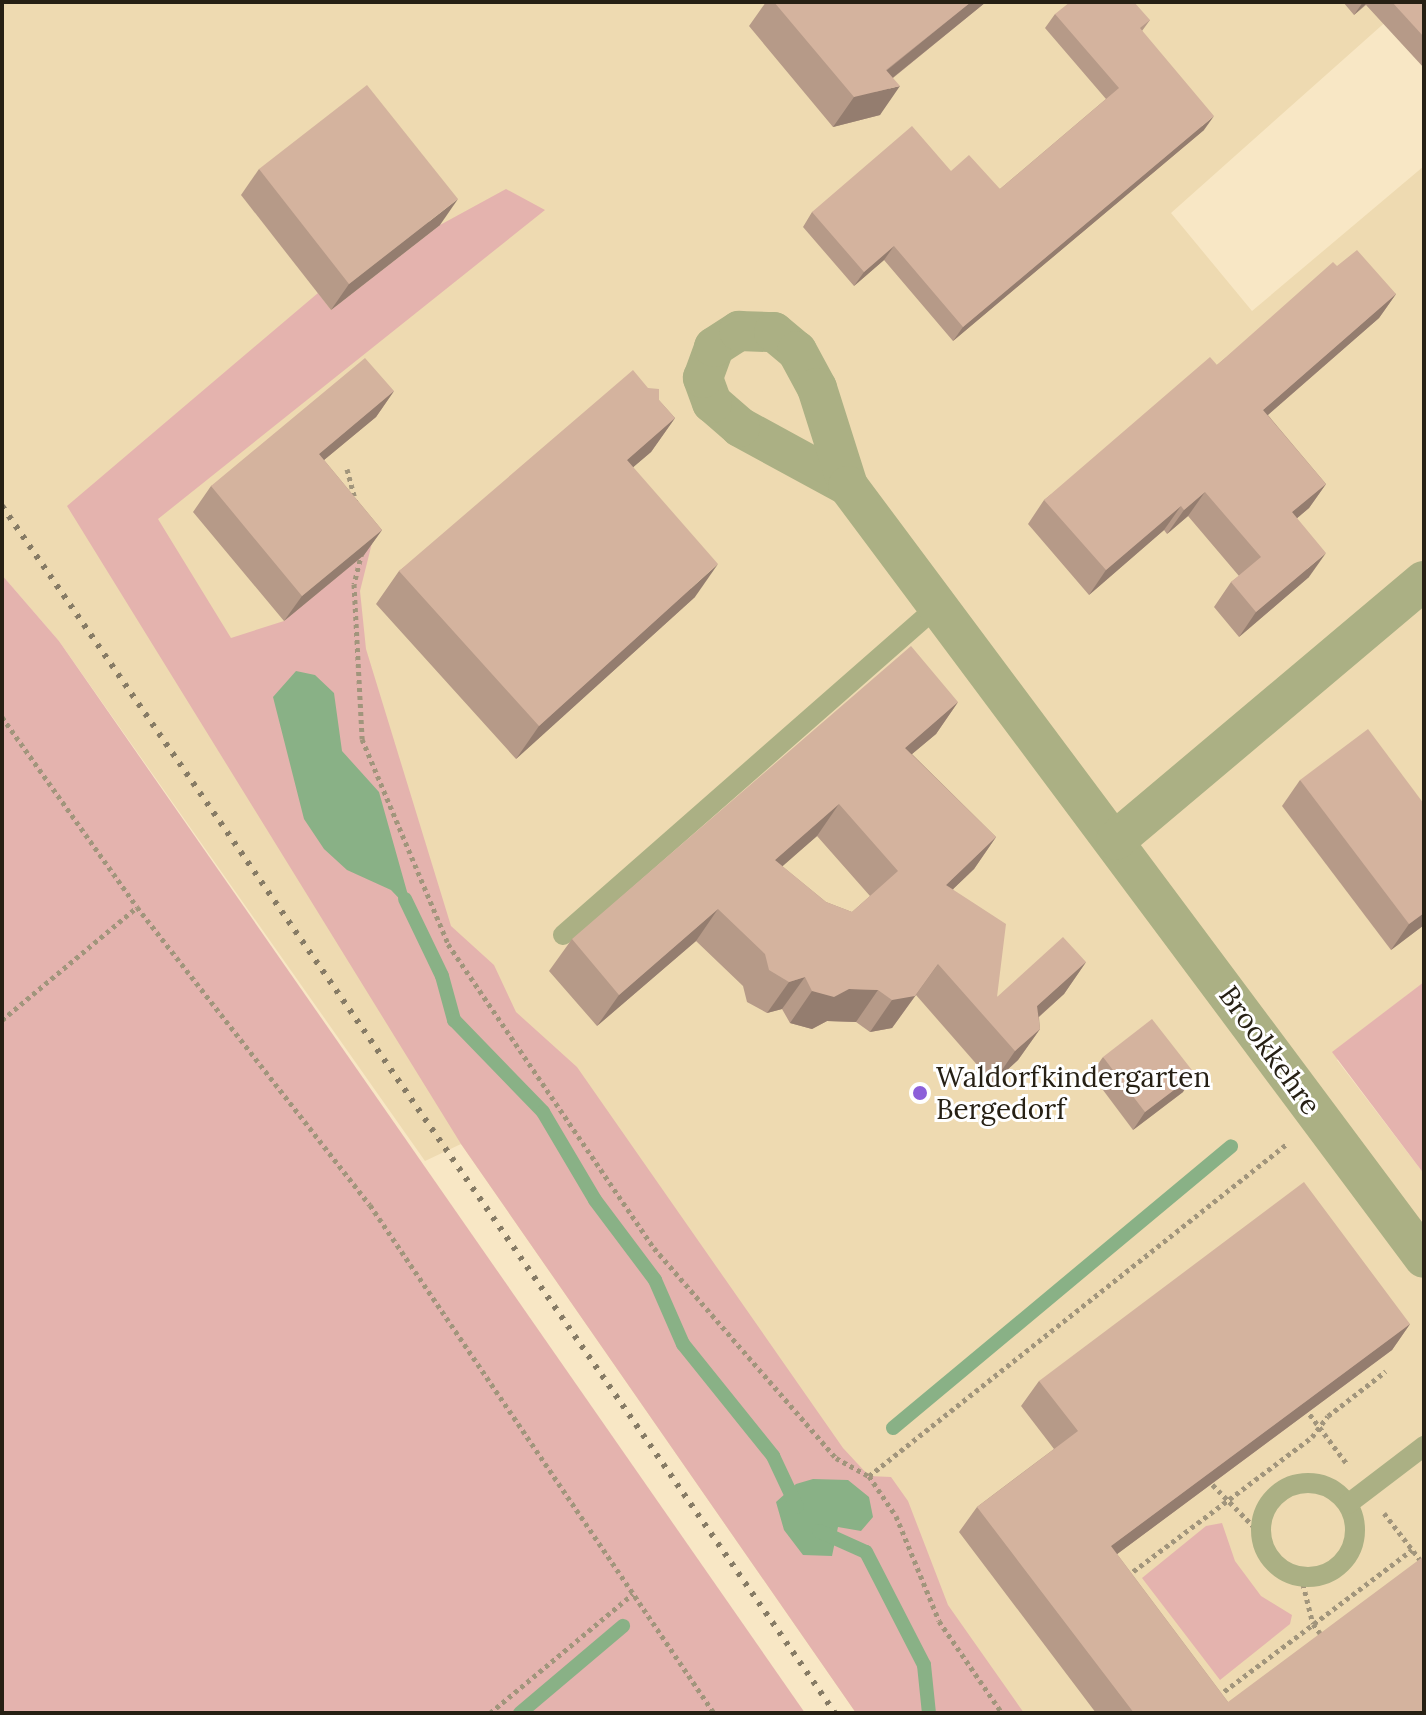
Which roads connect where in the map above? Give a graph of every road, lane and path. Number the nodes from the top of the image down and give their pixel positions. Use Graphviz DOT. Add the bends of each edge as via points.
graph roads {
  1 [pos="347,469"];
  2 [pos="848,486"];
  3 [pos="358,510"];
  4 [pos="366,538"];
  5 [pos="1424,581"];
  6 [pos="939,605"];
  7 [pos="2,717"];
  8 [pos="1116,840"];
  9 [pos="137,907"];
  10 [pos="563,935"];
  11 [pos="2,1020"];
  12 [pos="1320,1118"];
  13 [pos="1424,1258"];
  14 [pos="1386,1371"];
  15 [pos="1304,1405"];
  16 [pos="1321,1428"];
  17 [pos="1424,1446"];
  18 [pos="1197,1467"];
  19 [pos="869,1476"];
  20 [pos="1367,1490"];
  21 [pos="1225,1503"];
  22 [pos="1348,1504"];
  23 [pos="1261,1534"];
  24 [pos="1412,1550"];
  25 [pos="1424,1565"];
  26 [pos="1118,1566"];
  27 [pos="1301,1576"];
  28 [pos="1126,1577"];
  29 [pos="1135,1589"];
  30 [pos="633,1594"];
  31 [pos="1313,1624"];
  32 [pos="1333,1650"];
  33 [pos="1207,1685"];
  34 [pos="1216,1697"];
  35 [pos="1222,1705"];
  36 [pos="490,1713"];
  37 [pos="714,1713"];
  38 [pos="1002,1713"];
  1 -- 3 [label="path"];
  2 -- 6 [label="street, Brookkehre"];
  4 -- 19 [label="path" via="354,584 362,739 448,944 654,1248 836,1458"];
  5 -- 8 [label="street"];
  6 -- 8 [label="street, Brookkehre"];
  6 -- 10 [label="lane"];
  7 -- 9 [label="path"];
  8 -- 12 [label="street, Brookkehre"];
  9 -- 11 [label="path"];
  9 -- 30 [label="path" via="370,1205"];
  12 -- 13 [label="street, Brookkehre"];
  12 -- 19 [label="path"];
  14 -- 16 [label="path" via="1328,1416"];
  15 -- 16 [label="path"];
  16 -- 20 [label="path"];
  16 -- 21 [label="path"];
  17 -- 20 [label="lane"];
  18 -- 21 [label="path"];
  19 -- 38 [label="path" via="896,1516 939,1621"];
  20 -- 22 [label="lane"];
  20 -- 24 [label="path"];
  21 -- 23 [label="path"];
  21 -- 28 [label="path"];
  22 -- 23 [label="lane" via="1323,1486 1293,1485 1268,1504"];
  22 -- 27 [label="lane" via="1355,1533 1352,1549 1331,1571"];
  23 -- 27 [label="lane" via="1273,1561"];
  24 -- 25 [label="path"];
  24 -- 31 [label="path"];
  26 -- 28 [label="path"];
  27 -- 31 [label="path"];
  28 -- 29 [label="path"];
  30 -- 36 [label="path"];
  30 -- 37 [label="path"];
  31 -- 32 [label="path"];
  31 -- 34 [label="path"];
  33 -- 34 [label="path"];
  34 -- 35 [label="path"];
}
